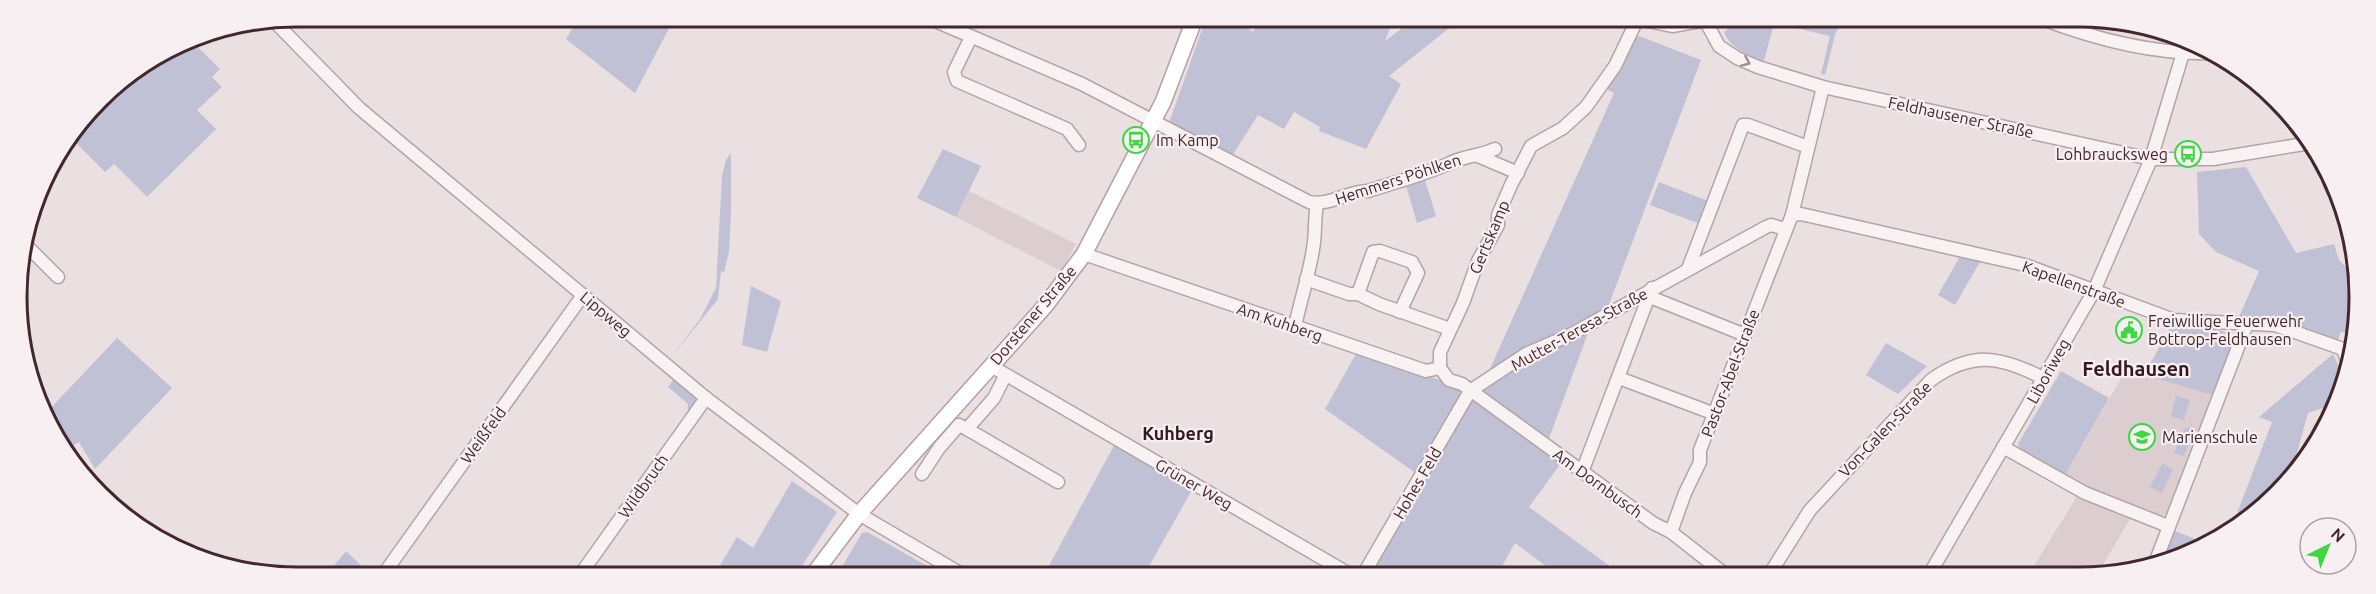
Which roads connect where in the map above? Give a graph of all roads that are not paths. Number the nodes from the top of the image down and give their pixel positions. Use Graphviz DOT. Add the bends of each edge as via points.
graph roads {
  1 [pos="948,27"];
  2 [pos="1191,27"];
  3 [pos="1632,27"];
  4 [pos="1712,27"];
  5 [pos="2066,27"];
  6 [pos="280,28"];
  7 [pos="971,37"];
  8 [pos="2182,48"];
  9 [pos="2184,48"];
  10 [pos="1823,87"];
  11 [pos="1154,121"];
  12 [pos="2301,144"];
  13 [pos="1079,145"];
  14 [pos="1808,147"];
  15 [pos="1495,148"];
  16 [pos="1478,156"];
  17 [pos="2151,159"];
  18 [pos="1518,172"];
  19 [pos="1317,204"];
  20 [pos="1792,215"];
  21 [pos="1785,229"];
  22 [pos="31,250"];
  23 [pos="1084,254"];
  24 [pos="1688,268"];
  25 [pos="58,277"];
  26 [pos="1306,279"];
  27 [pos="2094,291"];
  28 [pos="1651,293"];
  29 [pos="1358,294"];
  30 [pos="583,295"];
  31 [pos="1400,312"];
  32 [pos="2247,324"];
  33 [pos="1295,327"];
  34 [pos="1450,329"];
  35 [pos="1745,335"];
  36 [pos="2345,346"];
  37 [pos="991,366"];
  38 [pos="1440,368"];
  39 [pos="1005,376"];
  40 [pos="1619,378"];
  41 [pos="2043,378"];
  42 [pos="1470,391"];
  43 [pos="706,398"];
  44 [pos="1715,414"];
  45 [pos="967,429"];
  46 [pos="2003,447"];
  47 [pos="1582,472"];
  48 [pos="922,474"];
  49 [pos="1058,482"];
  50 [pos="859,514"];
  51 [pos="2169,526"];
  52 [pos="1671,532"];
  53 [pos="2158,555"];
  54 [pos="389,567"];
  55 [pos="586,567"];
  56 [pos="819,567"];
  57 [pos="949,567"];
  58 [pos="1337,567"];
  59 [pos="1368,567"];
  60 [pos="1716,567"];
  61 [pos="1774,567"];
  62 [pos="1934,567"];
  1 -- 7 [label="street"];
  2 -- 11 [label="main road, Dorstener Straße"];
  3 -- 18 [label="street, Gertskamp" via="1615,66 1586,107 1563,128 1526,144"];
  4 -- 10 [label="street, Feldhausener Straße, one-way" via="1719,46 1737,58"];
  5 -- 8 [label="street" via="2111,42"];
  6 -- 30 [label="street, Lippweg" via="359,108"];
  7 -- 11 [label="street" via="1082,84"];
  7 -- 13 [label="street" via="954,72 957,81 1067,129"];
  9 -- 17 [label="street"];
  10 -- 14 [label="street"];
  10 -- 17 [label="street, Feldhausener Straße"];
  11 -- 19 [label="street, Hemmers Pöhlken"];
  11 -- 23 [label="main road, Dorstener Straße"];
  12 -- 17 [label="street, Feldhausener Straße" via="2213,159"];
  14 -- 20 [label="street"];
  14 -- 24 [label="street" via="1743,125"];
  15 -- 16 [label="street, Hemmers Pöhlken"];
  16 -- 18 [label="street, Hemmers Pöhlken"];
  16 -- 19 [label="street, Hemmers Pöhlken"];
  17 -- 27 [label="street, Liboriweg"];
  18 -- 34 [label="street, Gertskamp"];
  19 -- 26 [label="street, Hemmers Pöhlken" via="1312,230 1316,236"];
  20 -- 21 [label="street, Pastor-Abel-Straße"];
  20 -- 27 [label="street, Kapellenstraße" via="1950,246 2025,265"];
  21 -- 24 [label="street, Mutter-Teresa-Straße" via="1766,227"];
  21 -- 35 [label="street, Pastor-Abel-Straße"];
  22 -- 25 [label="street"];
  23 -- 33 [label="street, Am Kuhberg"];
  23 -- 37 [label="main road, Dorstener Straße" via="1045,306"];
  24 -- 28 [label="street, Mutter-Teresa-Straße"];
  26 -- 29 [label="street"];
  26 -- 33 [label="street, Hemmers Pöhlken"];
  27 -- 32 [label="street, Kapellenstraße" via="2174,320"];
  27 -- 41 [label="street, Liboriweg"];
  28 -- 35 [label="street"];
  28 -- 40 [label="street"];
  28 -- 42 [label="street, Mutter-Teresa-Straße" via="1526,354"];
  29 -- 31 [label="street"];
  29 -- 31 [label="street" via="1373,252 1412,262 1418,273"];
  30 -- 43 [label="street, Lippweg"];
  30 -- 54 [label="street, Weißfeld"];
  31 -- 34 [label="street"];
  32 -- 36 [label="street, Kapellenstraße" via="2275,325"];
  32 -- 51 [label="street"];
  33 -- 38 [label="street, Am Kuhberg" via="1426,371"];
  34 -- 38 [label="street, Gertskamp" via="1439,355"];
  35 -- 44 [label="street, Pastor-Abel-Straße"];
  37 -- 39 [label="street, Grüner Weg"];
  37 -- 50 [label="main road, Dorstener Straße"];
  38 -- 42 [label="street" via="1449,380"];
  39 -- 45 [label="street" via="994,398"];
  39 -- 58 [label="street, Grüner Weg"];
  40 -- 44 [label="street"];
  40 -- 47 [label="street"];
  41 -- 46 [label="street, Liboriweg"];
  41 -- 61 [label="street, Von-Galen-Straße" via="2003,360 1965,362 1947,369 1834,481 1810,510"];
  42 -- 47 [label="street, Am Dornbusch"];
  42 -- 59 [label="street, Hohes Feld"];
  43 -- 50 [label="street, Lippweg"];
  43 -- 55 [label="street, Wildbruch"];
  44 -- 52 [label="street, Pastor-Abel-Straße"];
  45 -- 48 [label="street" via="959,425"];
  45 -- 49 [label="street"];
  46 -- 51 [label="street" via="2085,493"];
  46 -- 62 [label="street, Liboriweg"];
  47 -- 52 [label="street, Am Dornbusch"];
  50 -- 56 [label="main road, Dorstener Straße"];
  50 -- 57 [label="street, Lippweg"];
  51 -- 53 [label="street"];
  52 -- 60 [label="street, Am Dornbusch"];
}
